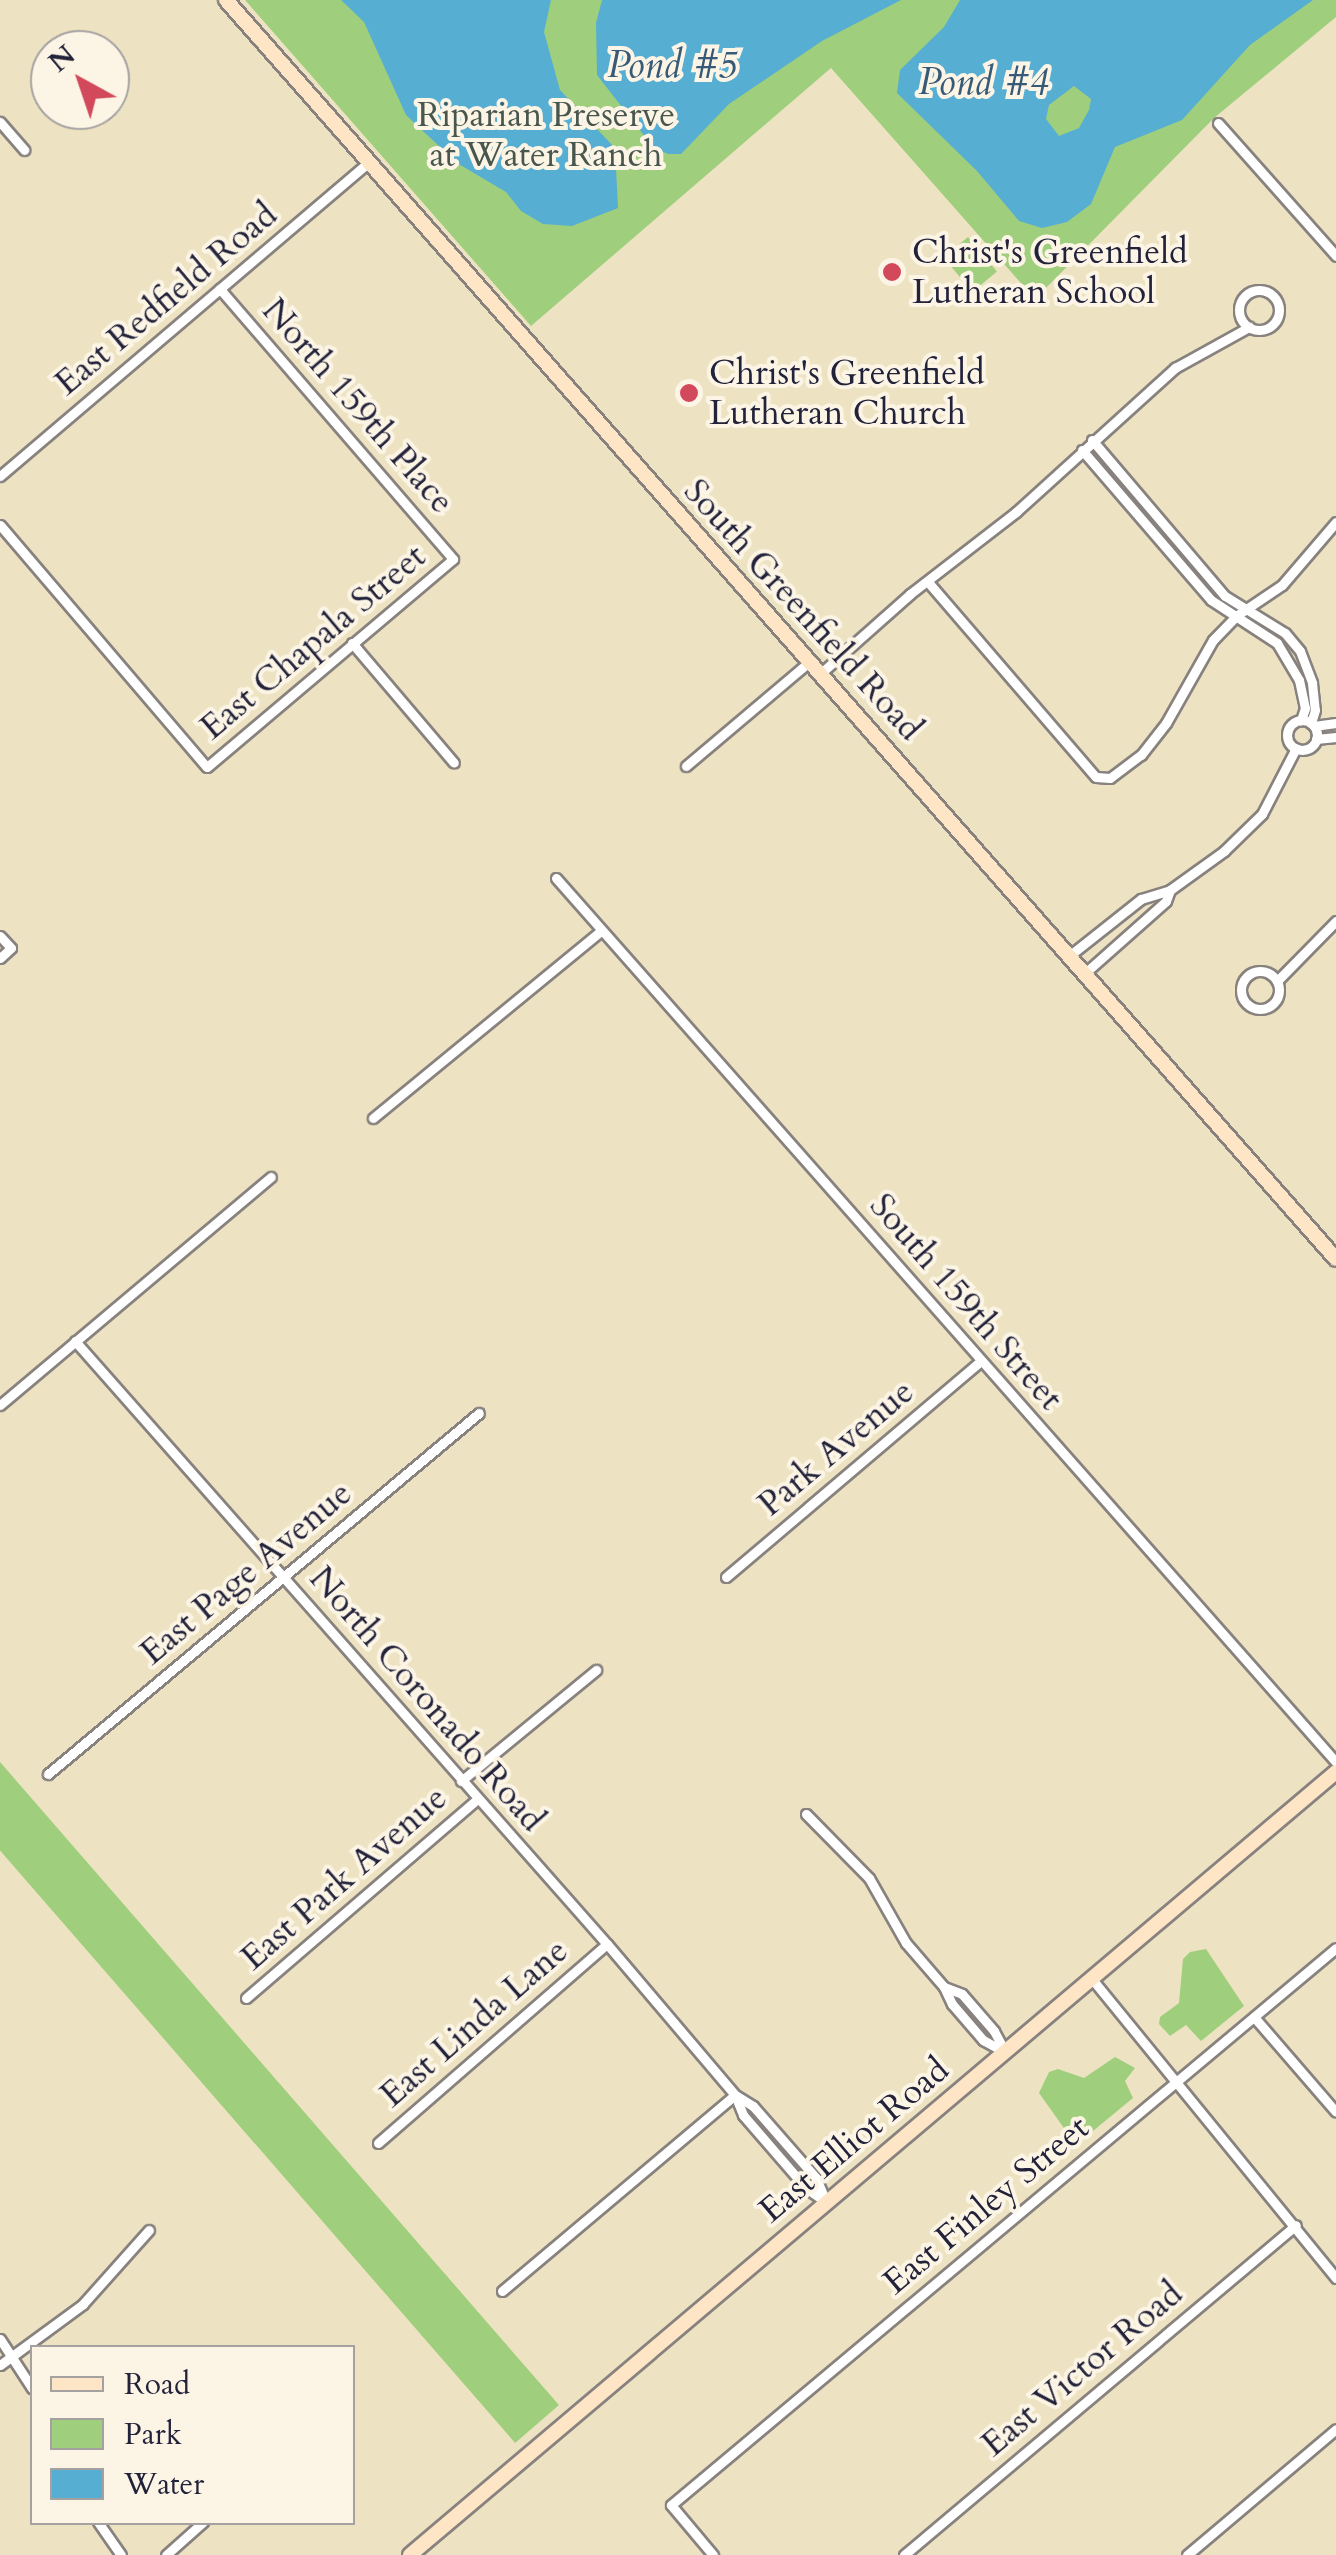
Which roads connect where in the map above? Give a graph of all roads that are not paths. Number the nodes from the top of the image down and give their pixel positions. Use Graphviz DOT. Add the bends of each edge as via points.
graph roads {
  1 [pos="226,0"];
  2 [pos="0,122"];
  3 [pos="1218,123"];
  4 [pos="24,150"];
  5 [pos="368,164"];
  6 [pos="1334,248"];
  7 [pos="220,289"];
  8 [pos="1249,327"];
  9 [pos="1092,440"];
  10 [pos="1082,450"];
  11 [pos="0,476"];
  12 [pos="1157,518"];
  13 [pos="1336,522"];
  14 [pos="0,525"];
  15 [pos="1147,526"];
  16 [pos="454,560"];
  17 [pos="928,582"];
  18 [pos="1249,609"];
  19 [pos="1236,616"];
  20 [pos="352,643"];
  21 [pos="809,662"];
  22 [pos="820,674"];
  23 [pos="1309,723"];
  24 [pos="1336,723"];
  25 [pos="1336,736"];
  26 [pos="1316,739"];
  27 [pos="1296,748"];
  28 [pos="454,762"];
  29 [pos="686,766"];
  30 [pos="556,878"];
  31 [pos="1170,890"];
  32 [pos="1118,917"];
  33 [pos="1336,921"];
  34 [pos="601,931"];
  35 [pos="1132,932"];
  36 [pos="0,936"];
  37 [pos="1070,956"];
  38 [pos="0,958"];
  39 [pos="1085,974"];
  40 [pos="1277,981"];
  41 [pos="374,1118"];
  42 [pos="271,1177"];
  43 [pos="1336,1259"];
  44 [pos="74,1341"];
  45 [pos="981,1361"];
  46 [pos="0,1405"];
  47 [pos="479,1414"];
  48 [pos="284,1577"];
  49 [pos="726,1577"];
  50 [pos="596,1670"];
  51 [pos="1336,1762"];
  52 [pos="1336,1772"];
  53 [pos="48,1774"];
  54 [pos="460,1781"];
  55 [pos="477,1799"];
  56 [pos="806,1814"];
  57 [pos="607,1944"];
  58 [pos="1336,1948"];
  59 [pos="1092,1980"];
  60 [pos="246,1998"];
  61 [pos="1254,2016"];
  62 [pos="1005,2052"];
  63 [pos="1176,2082"];
  64 [pos="734,2095"];
  65 [pos="1336,2112"];
  66 [pos="378,2143"];
  67 [pos="826,2202"];
  68 [pos="1296,2225"];
  69 [pos="149,2230"];
  70 [pos="1336,2278"];
  71 [pos="502,2291"];
  72 [pos="0,2339"];
  73 [pos="12,2357"];
  74 [pos="0,2365"];
  75 [pos="30,2385"];
  76 [pos="1336,2429"];
  77 [pos="100,2525"];
  78 [pos="200,2525"];
  79 [pos="121,2555"];
  80 [pos="166,2555"];
  81 [pos="410,2555"];
  82 [pos="714,2555"];
  83 [pos="904,2555"];
  84 [pos="1187,2555"];
  1 -- 5 [label="main road, South Greenfield Road"];
  2 -- 4 [label="street"];
  3 -- 6 [label="street"];
  5 -- 7 [label="street, East Redfield Road"];
  5 -- 21 [label="main road, South Greenfield Road"];
  7 -- 11 [label="street, East Redfield Road"];
  7 -- 16 [label="street, North 159th Place"];
  8 -- 8 [label="street" via="1261,330 1276,319 1278,301 1268,292 1244,297 1239,310"];
  8 -- 9 [label="street" via="1175,368"];
  9 -- 10 [label="street"];
  9 -- 12 [label="street"];
  10 -- 15 [label="street"];
  10 -- 17 [label="street"];
  12 -- 15 [label="street"];
  12 -- 18 [label="street" via="1226,596"];
  13 -- 18 [label="street" via="1301,566"];
  14 -- 20 [label="street, East Chapala Street" via="207,766"];
  15 -- 19 [label="street" via="1211,600"];
  16 -- 20 [label="street, East Chapala Street"];
  17 -- 19 [label="street" via="1096,777 1110,778 1142,754 1212,640"];
  17 -- 22 [label="street"];
  18 -- 19 [label="street"];
  18 -- 23 [label="street" via="1300,651 1312,683 1315,710"];
  19 -- 23 [label="street" via="1278,642"];
  20 -- 28 [label="street"];
  21 -- 22 [label="main road, South Greenfield Road"];
  21 -- 29 [label="street"];
  22 -- 37 [label="main road, South Greenfield Road"];
  23 -- 24 [label="street"];
  23 -- 26 [label="street"];
  23 -- 27 [label="street" via="1287,732"];
  25 -- 26 [label="street"];
  26 -- 27 [label="street" via="1306,749"];
  27 -- 31 [label="street" via="1262,814"];
  30 -- 34 [label="street, South 159th Street"];
  31 -- 32 [label="street"];
  31 -- 35 [label="street"];
  32 -- 35 [label="street"];
  32 -- 37 [label="street"];
  33 -- 40 [label="street"];
  34 -- 41 [label="street"];
  34 -- 45 [label="street, South 159th Street"];
  35 -- 39 [label="street"];
  36 -- 38 [label="street" via="11,948"];
  37 -- 39 [label="main road, South Greenfield Road"];
  39 -- 43 [label="main road, South Greenfield Road"];
  40 -- 40 [label="street" via="1278,999 1268,1008 1245,1002 1241,990 1250,974 1262,971"];
  42 -- 44 [label="street"];
  44 -- 46 [label="street"];
  44 -- 48 [label="street, North Coronado Road"];
  45 -- 49 [label="street, Park Avenue"];
  45 -- 51 [label="street, South 159th Street"];
  47 -- 48 [label="street, East Page Avenue"];
  48 -- 53 [label="street, East Page Avenue"];
  48 -- 54 [label="street, North Coronado Road"];
  50 -- 54 [label="street, East Park Avenue"];
  52 -- 59 [label="main road, East Elliot Road"];
  54 -- 55 [label="street, North Coronado Road"];
  55 -- 57 [label="street, North Coronado Road"];
  55 -- 60 [label="street, East Park Avenue"];
  56 -- 62 [label="street" via="868,1878 952,2004 983,2040"];
  57 -- 64 [label="street, North Coronado Road"];
  57 -- 66 [label="street, East Linda Lane"];
  58 -- 61 [label="street, East Finley Street"];
  59 -- 62 [label="main road, East Elliot Road"];
  59 -- 63 [label="street"];
  61 -- 63 [label="street, East Finley Street"];
  61 -- 65 [label="street"];
  62 -- 67 [label="main road, East Elliot Road"];
  63 -- 68 [label="street"];
  63 -- 82 [label="street, East Finley Street" via="671,2505"];
  64 -- 67 [label="street, North Coronado Road" via="753,2106 816,2178"];
  64 -- 71 [label="street"];
  67 -- 81 [label="main road, East Elliot Road"];
  68 -- 70 [label="street"];
  68 -- 83 [label="street, East Victor Road"];
  69 -- 73 [label="street" via="83,2304"];
  72 -- 73 [label="street"];
  73 -- 74 [label="street"];
  73 -- 75 [label="street"];
  76 -- 84 [label="street"];
  77 -- 79 [label="street"];
  78 -- 80 [label="street"];
}
